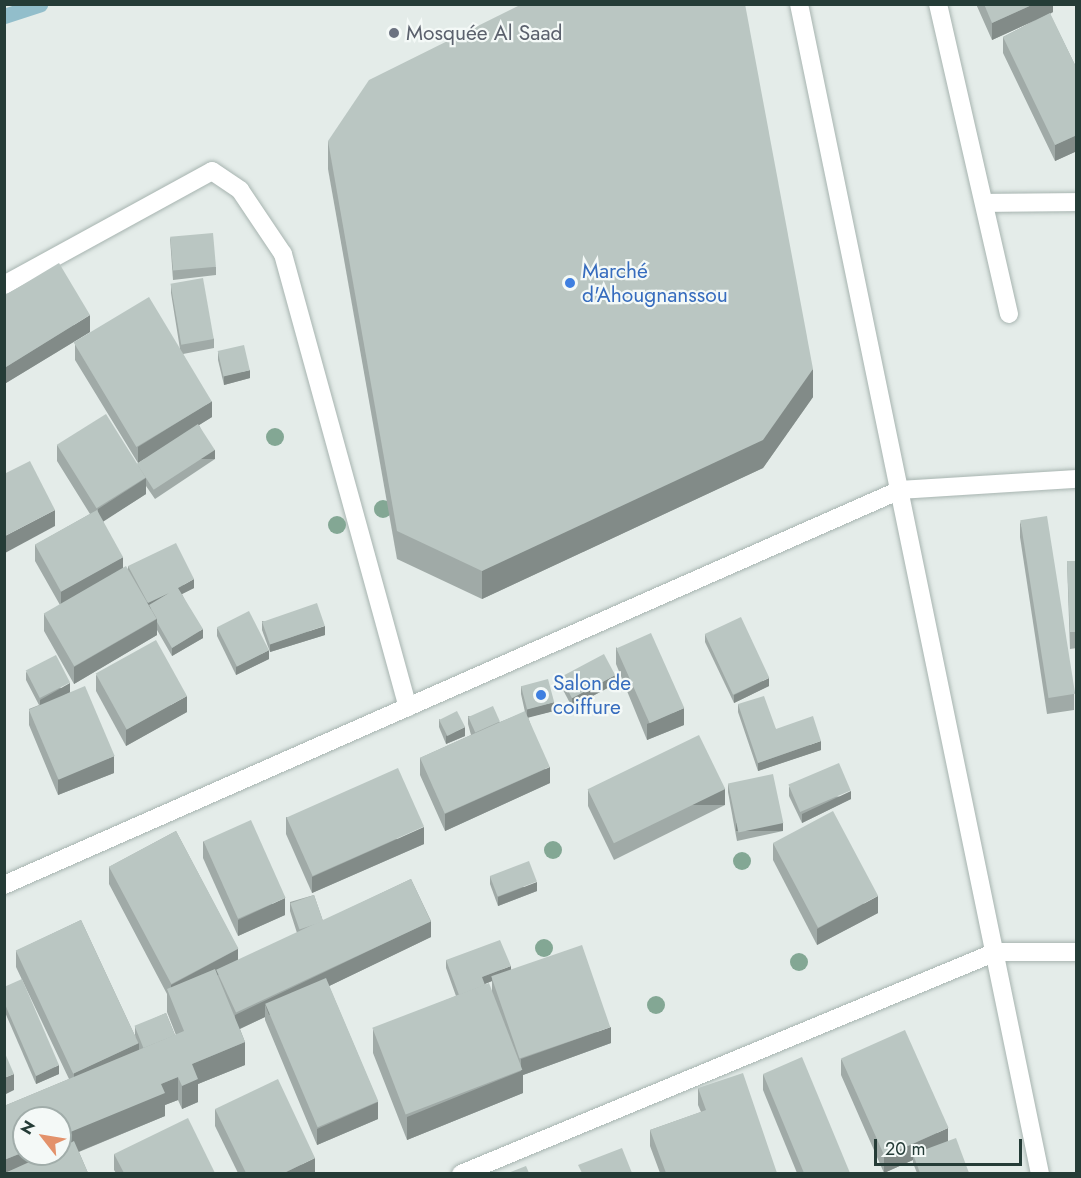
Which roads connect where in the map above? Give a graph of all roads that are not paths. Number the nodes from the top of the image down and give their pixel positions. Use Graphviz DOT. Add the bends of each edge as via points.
graph roads {
  1 [pos="799,4"];
  2 [pos="939,4"];
  3 [pos="1077,202"];
  4 [pos="985,203"];
  5 [pos="4,285"];
  6 [pos="1009,314"];
  7 [pos="1077,479"];
  8 [pos="900,490"];
  9 [pos="408,707"];
  10 [pos="4,885"];
  11 [pos="996,952"];
  12 [pos="1077,952"];
  13 [pos="461,1173"];
  14 [pos="1040,1173"];
  1 -- 8 [label="street"];
  2 -- 4 [label="street"];
  3 -- 4 [label="street"];
  4 -- 6 [label="street"];
  5 -- 9 [label="street" via="212,171 240,190 283,254"];
  7 -- 8 [label="street"];
  8 -- 9 [label="street"];
  8 -- 11 [label="street"];
  9 -- 10 [label="street"];
  11 -- 12 [label="street"];
  11 -- 13 [label="street"];
  11 -- 14 [label="street"];
}
